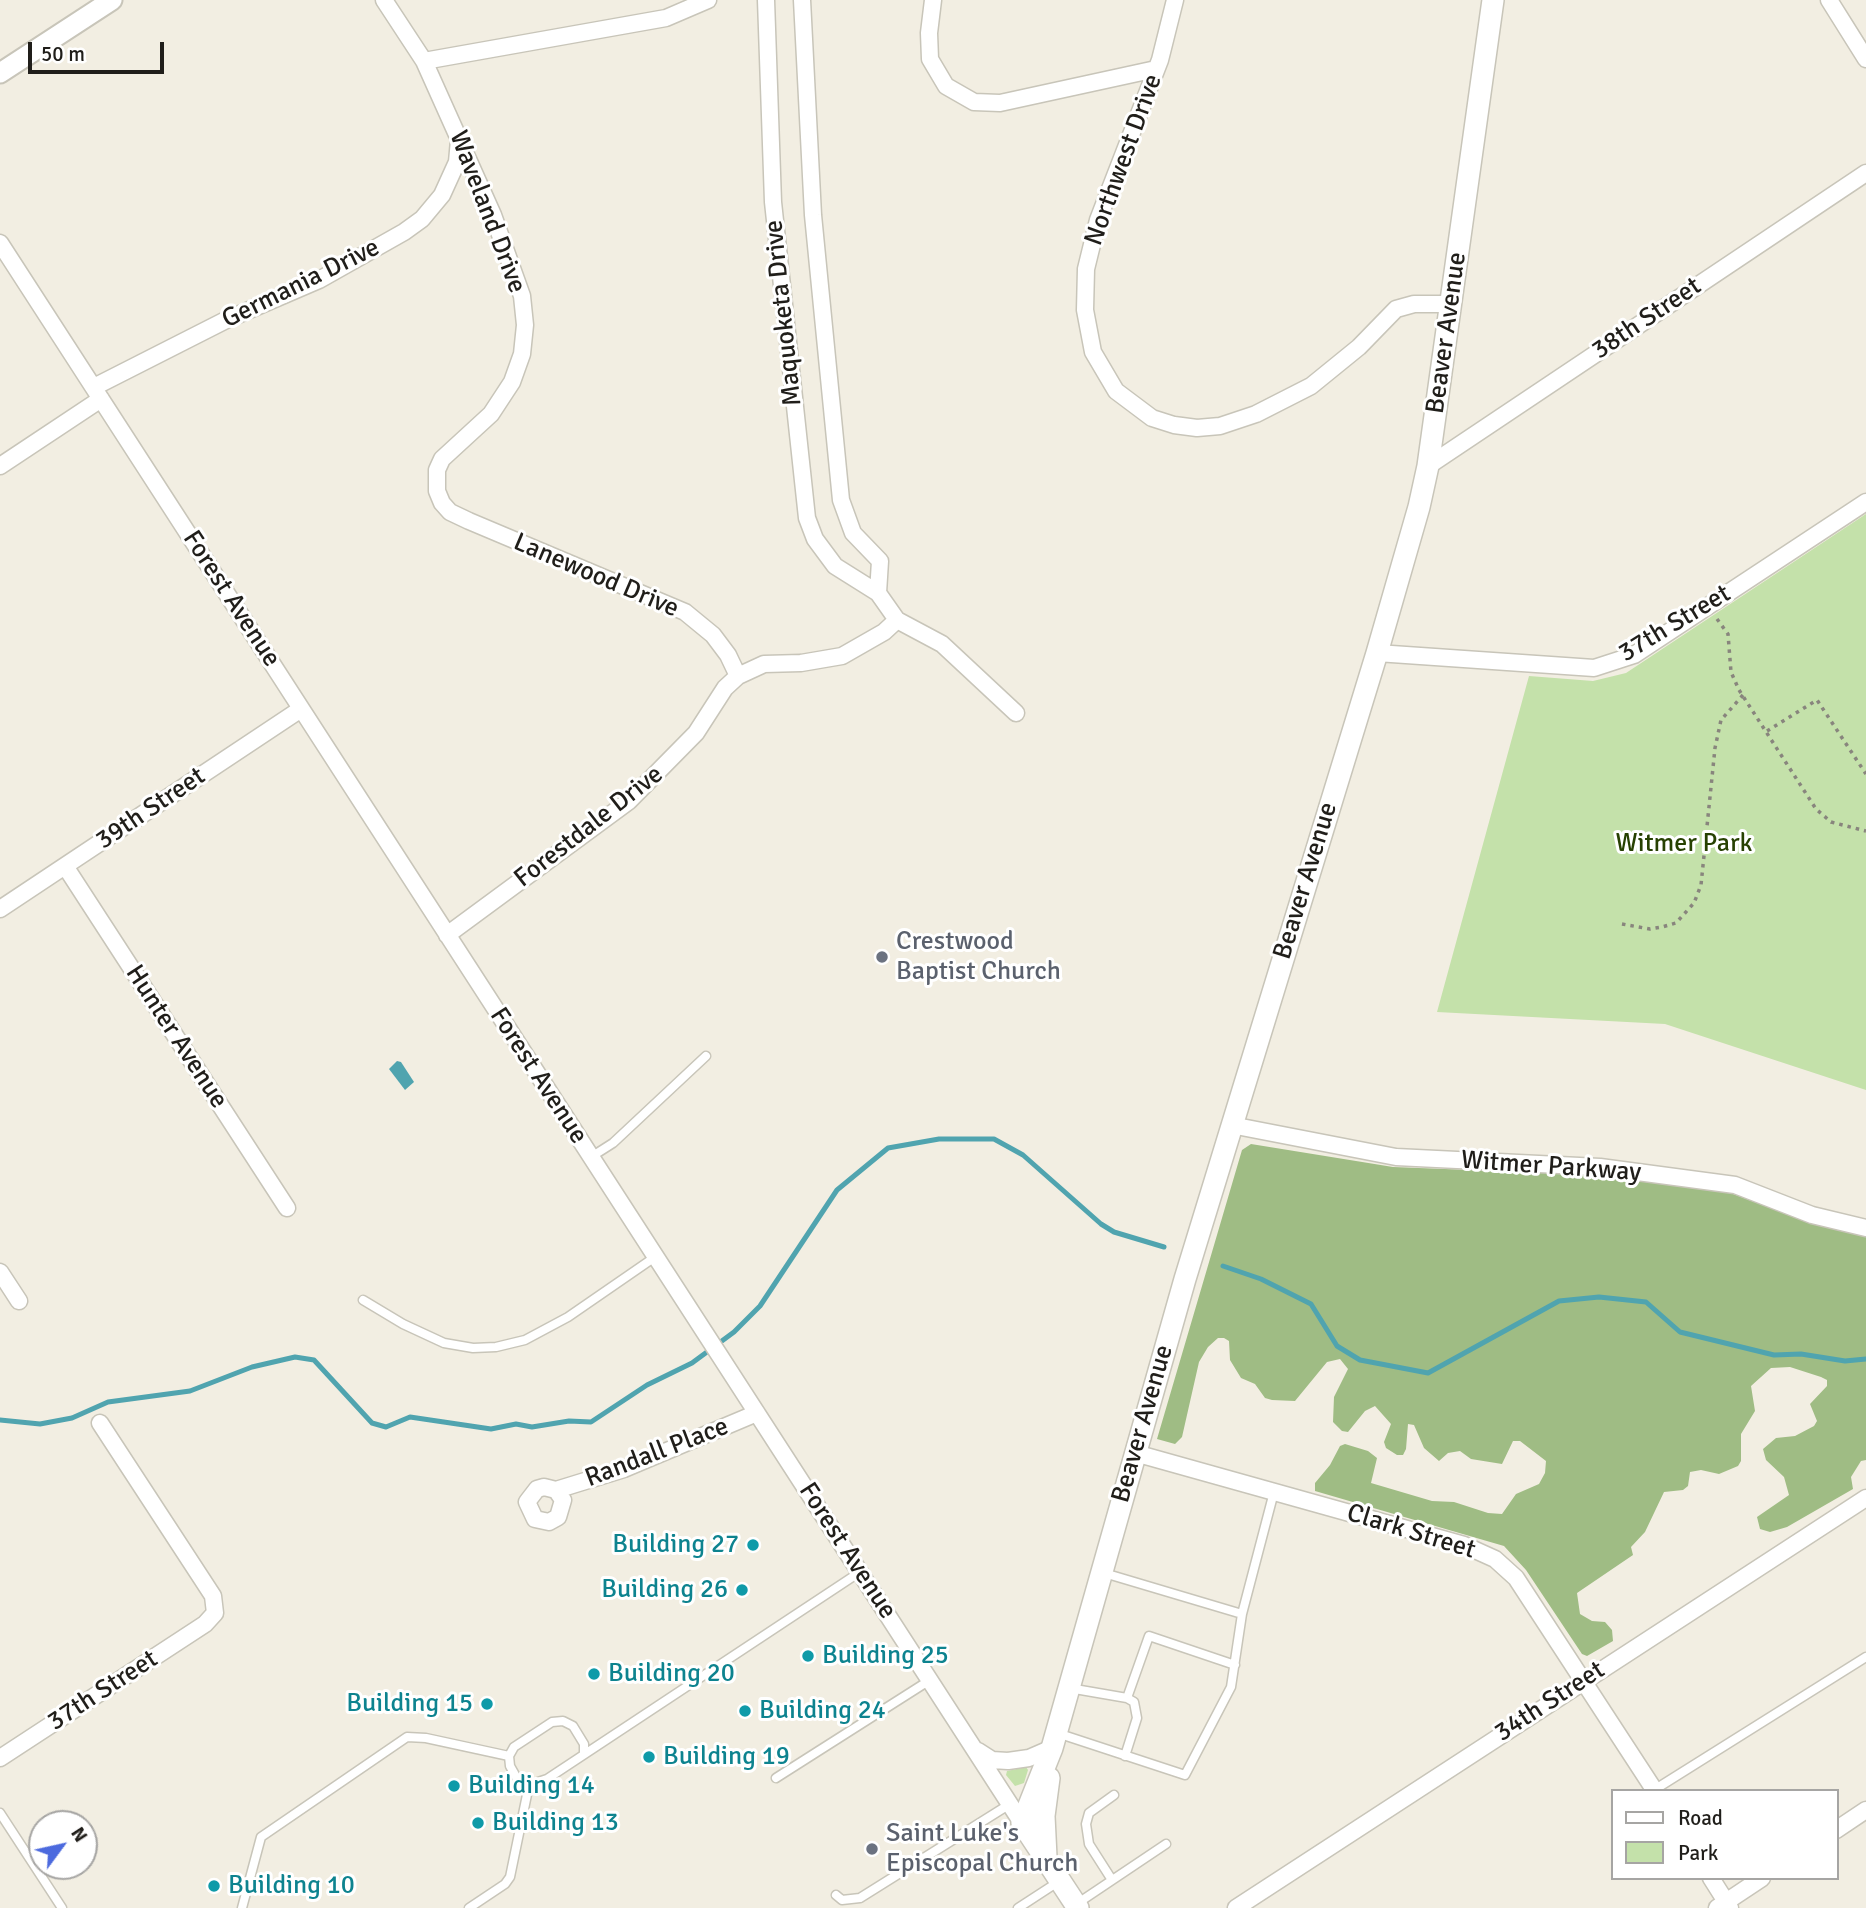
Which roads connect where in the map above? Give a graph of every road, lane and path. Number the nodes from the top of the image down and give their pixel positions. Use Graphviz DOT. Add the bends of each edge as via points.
graph roads {
  1 [pos="112,0"];
  2 [pos="384,0"];
  3 [pos="708,0"];
  4 [pos="766,0"];
  5 [pos="802,0"];
  6 [pos="933,0"];
  7 [pos="1175,0"];
  8 [pos="1493,0"];
  9 [pos="1829,0"];
  10 [pos="1866,59"];
  11 [pos="424,61"];
  12 [pos="1156,69"];
  13 [pos="0,73"];
  14 [pos="459,136"];
  15 [pos="1866,173"];
  16 [pos="0,243"];
  17 [pos="1451,304"];
  18 [pos="97,393"];
  19 [pos="0,466"];
  20 [pos="1428,466"];
  21 [pos="1866,502"];
  22 [pos="469,521"];
  23 [pos="878,593"];
  24 [pos="1708,606"];
  25 [pos="897,620"];
  26 [pos="1377,653"];
  27 [pos="738,676"];
  28 [pos="1743,695"];
  29 [pos="301,709"];
  30 [pos="1016,713"];
  31 [pos="1766,732"];
  32 [pos="1866,774"];
  33 [pos="1866,831"];
  34 [pos="65,866"];
  35 [pos="0,909"];
  36 [pos="1622,923"];
  37 [pos="447,935"];
  38 [pos="706,1056"];
  39 [pos="1231,1125"];
  40 [pos="591,1157"];
  41 [pos="287,1208"];
  42 [pos="1866,1228"];
  43 [pos="655,1257"];
  44 [pos="0,1272"];
  45 [pos="363,1300"];
  46 [pos="19,1301"];
  47 [pos="757,1413"];
  48 [pos="100,1423"];
  49 [pos="1135,1453"];
  50 [pos="556,1490"];
  51 [pos="1274,1492"];
  52 [pos="1866,1498"];
  53 [pos="860,1572"];
  54 [pos="1101,1573"];
  55 [pos="1242,1614"];
  56 [pos="1866,1657"];
  57 [pos="1235,1665"];
  58 [pos="1584,1679"];
  59 [pos="930,1680"];
  60 [pos="1069,1688"];
  61 [pos="1126,1698"];
  62 [pos="1054,1740"];
  63 [pos="973,1747"];
  64 [pos="584,1754"];
  65 [pos="509,1756"];
  66 [pos="1125,1756"];
  67 [pos="0,1758"];
  68 [pos="776,1778"];
  69 [pos="529,1785"];
  70 [pos="1654,1789"];
  71 [pos="1657,1789"];
  72 [pos="1114,1795"];
  73 [pos="1010,1804"];
  74 [pos="1866,1810"];
  75 [pos="0,1813"];
  76 [pos="1022,1823"];
  77 [pos="1838,1829"];
  78 [pos="1166,1844"];
  79 [pos="1046,1860"];
  80 [pos="1112,1880"];
  81 [pos="1712,1880"];
  82 [pos="1759,1880"];
  83 [pos="1060,1881"];
  84 [pos="836,1895"];
  85 [pos="1077,1906"];
  86 [pos="1724,1906"];
  87 [pos="62,1908"];
  88 [pos="242,1908"];
  89 [pos="469,1908"];
  90 [pos="1018,1908"];
  91 [pos="1236,1908"];
  1 -- 13 [label="street"];
  2 -- 11 [label="street, Waveland Drive"];
  3 -- 11 [label="street" via="666,18"];
  4 -- 23 [label="street, Maquoketa Drive" via="772,202 807,518 815,539 835,566"];
  5 -- 23 [label="street, Maquoketa Drive" via="813,215 841,500 853,533 880,561"];
  6 -- 12 [label="street" via="930,59 946,86 974,102 1000,103"];
  7 -- 12 [label="street, Northwest Drive"];
  8 -- 17 [label="main road, Beaver Avenue"];
  9 -- 10 [label="street"];
  11 -- 14 [label="street, Waveland Drive"];
  12 -- 17 [label="street, Northwest Drive" via="1098,220 1086,269 1085,310 1093,352 1116,391 1133,407 1163,422 1197,428 1220,426 1256,414 1311,386 1396,309"];
  14 -- 18 [label="street, Germania Drive" via="457,162 442,195 404,232 319,280 226,320"];
  14 -- 22 [label="street, Waveland Drive" via="517,279 525,325 513,382 491,414 450,450 437,470 442,503"];
  15 -- 20 [label="street, 38th Street"];
  16 -- 18 [label="street, Forest Avenue"];
  17 -- 20 [label="main road, Beaver Avenue"];
  18 -- 19 [label="street, Germania Drive"];
  18 -- 29 [label="street, Forest Avenue"];
  20 -- 26 [label="main road, Beaver Avenue"];
  21 -- 24 [label="street, 37th Street"];
  22 -- 27 [label="street, Lanewood Drive" via="685,612 713,635"];
  23 -- 25 [label="street, Maquoketa Drive"];
  24 -- 26 [label="street, 37th Street" via="1634,655 1594,668"];
  24 -- 28 [label="path" via="1728,634 1731,672"];
  25 -- 27 [label="street, Forestdale Drive" via="842,656 764,664"];
  25 -- 30 [label="street, Maquoketa Drive" via="942,644"];
  26 -- 39 [label="main road, Beaver Avenue"];
  27 -- 37 [label="street, Forestdale Drive" via="696,733 629,801"];
  28 -- 31 [label="path"];
  28 -- 36 [label="path" via="1721,720 1695,903 1676,923 1662,927"];
  29 -- 34 [label="street, 39th Street"];
  29 -- 37 [label="street, Forest Avenue"];
  31 -- 32 [label="path" via="1816,700"];
  31 -- 33 [label="path" via="1816,809 1831,821"];
  34 -- 35 [label="street, 39th Street"];
  34 -- 41 [label="street, Hunter Avenue"];
  37 -- 40 [label="street, Forest Avenue"];
  38 -- 40 [label="lane" via="613,1143"];
  39 -- 42 [label="street, Witmer Parkway" via="1396,1157 1600,1167 1735,1185 1812,1215"];
  39 -- 49 [label="main road, Beaver Avenue"];
  40 -- 43 [label="street, Forest Avenue"];
  43 -- 45 [label="lane" via="568,1317 525,1340 496,1347 444,1343"];
  43 -- 47 [label="street, Forest Avenue"];
  44 -- 46 [label="street"];
  47 -- 50 [label="street, Randall Place" via="624,1469"];
  47 -- 53 [label="street, Forest Avenue"];
  48 -- 67 [label="street, 37th Street" via="213,1596 215,1614"];
  49 -- 51 [label="street, Clark Street"];
  49 -- 54 [label="main road, Beaver Avenue"];
  51 -- 55 [label="lane"];
  51 -- 58 [label="street, Clark Street" via="1464,1545 1495,1559 1516,1578"];
  52 -- 58 [label="street, 34th Street"];
  53 -- 59 [label="street, Forest Avenue"];
  53 -- 64 [label="lane"];
  54 -- 55 [label="lane"];
  54 -- 60 [label="main road, Beaver Avenue"];
  55 -- 57 [label="lane"];
  56 -- 71 [label="lane"];
  57 -- 61 [label="lane" via="1149,1636"];
  57 -- 66 [label="lane" via="1231,1687 1185,1775"];
  58 -- 70 [label="street, Clark Street"];
  58 -- 91 [label="street, 34th Street"];
  59 -- 63 [label="street, Forest Avenue"];
  59 -- 68 [label="lane"];
  60 -- 61 [label="lane"];
  60 -- 62 [label="main road, Beaver Avenue"];
  61 -- 66 [label="lane" via="1134,1702 1137,1718"];
  62 -- 63 [label="street" via="1029,1758 1008,1761 992,1760"];
  62 -- 66 [label="lane"];
  62 -- 76 [label="main road, Beaver Avenue"];
  62 -- 79 [label="main road, Beaver Avenue" via="1044,1816"];
  63 -- 73 [label="street, Forest Avenue"];
  64 -- 65 [label="lane" via="579,1734 563,1721 521,1741"];
  64 -- 69 [label="lane" via="547,1779"];
  65 -- 69 [label="lane" via="513,1774"];
  65 -- 88 [label="lane" via="407,1737 261,1837"];
  69 -- 89 [label="lane" via="510,1877"];
  72 -- 80 [label="lane" via="1089,1813 1086,1824 1089,1844"];
  73 -- 76 [label="street, Forest Avenue"];
  73 -- 84 [label="lane" via="860,1898 842,1900"];
  74 -- 77 [label="street"];
  75 -- 87 [label="lane"];
  76 -- 79 [label="main road, Forest Avenue"];
  78 -- 80 [label="lane"];
  79 -- 83 [label="main road, Forest Avenue"];
  80 -- 85 [label="lane"];
  81 -- 86 [label="street"];
  82 -- 86 [label="street"];
  83 -- 85 [label="main road, Forest Avenue"];
  83 -- 90 [label="lane"];
}
